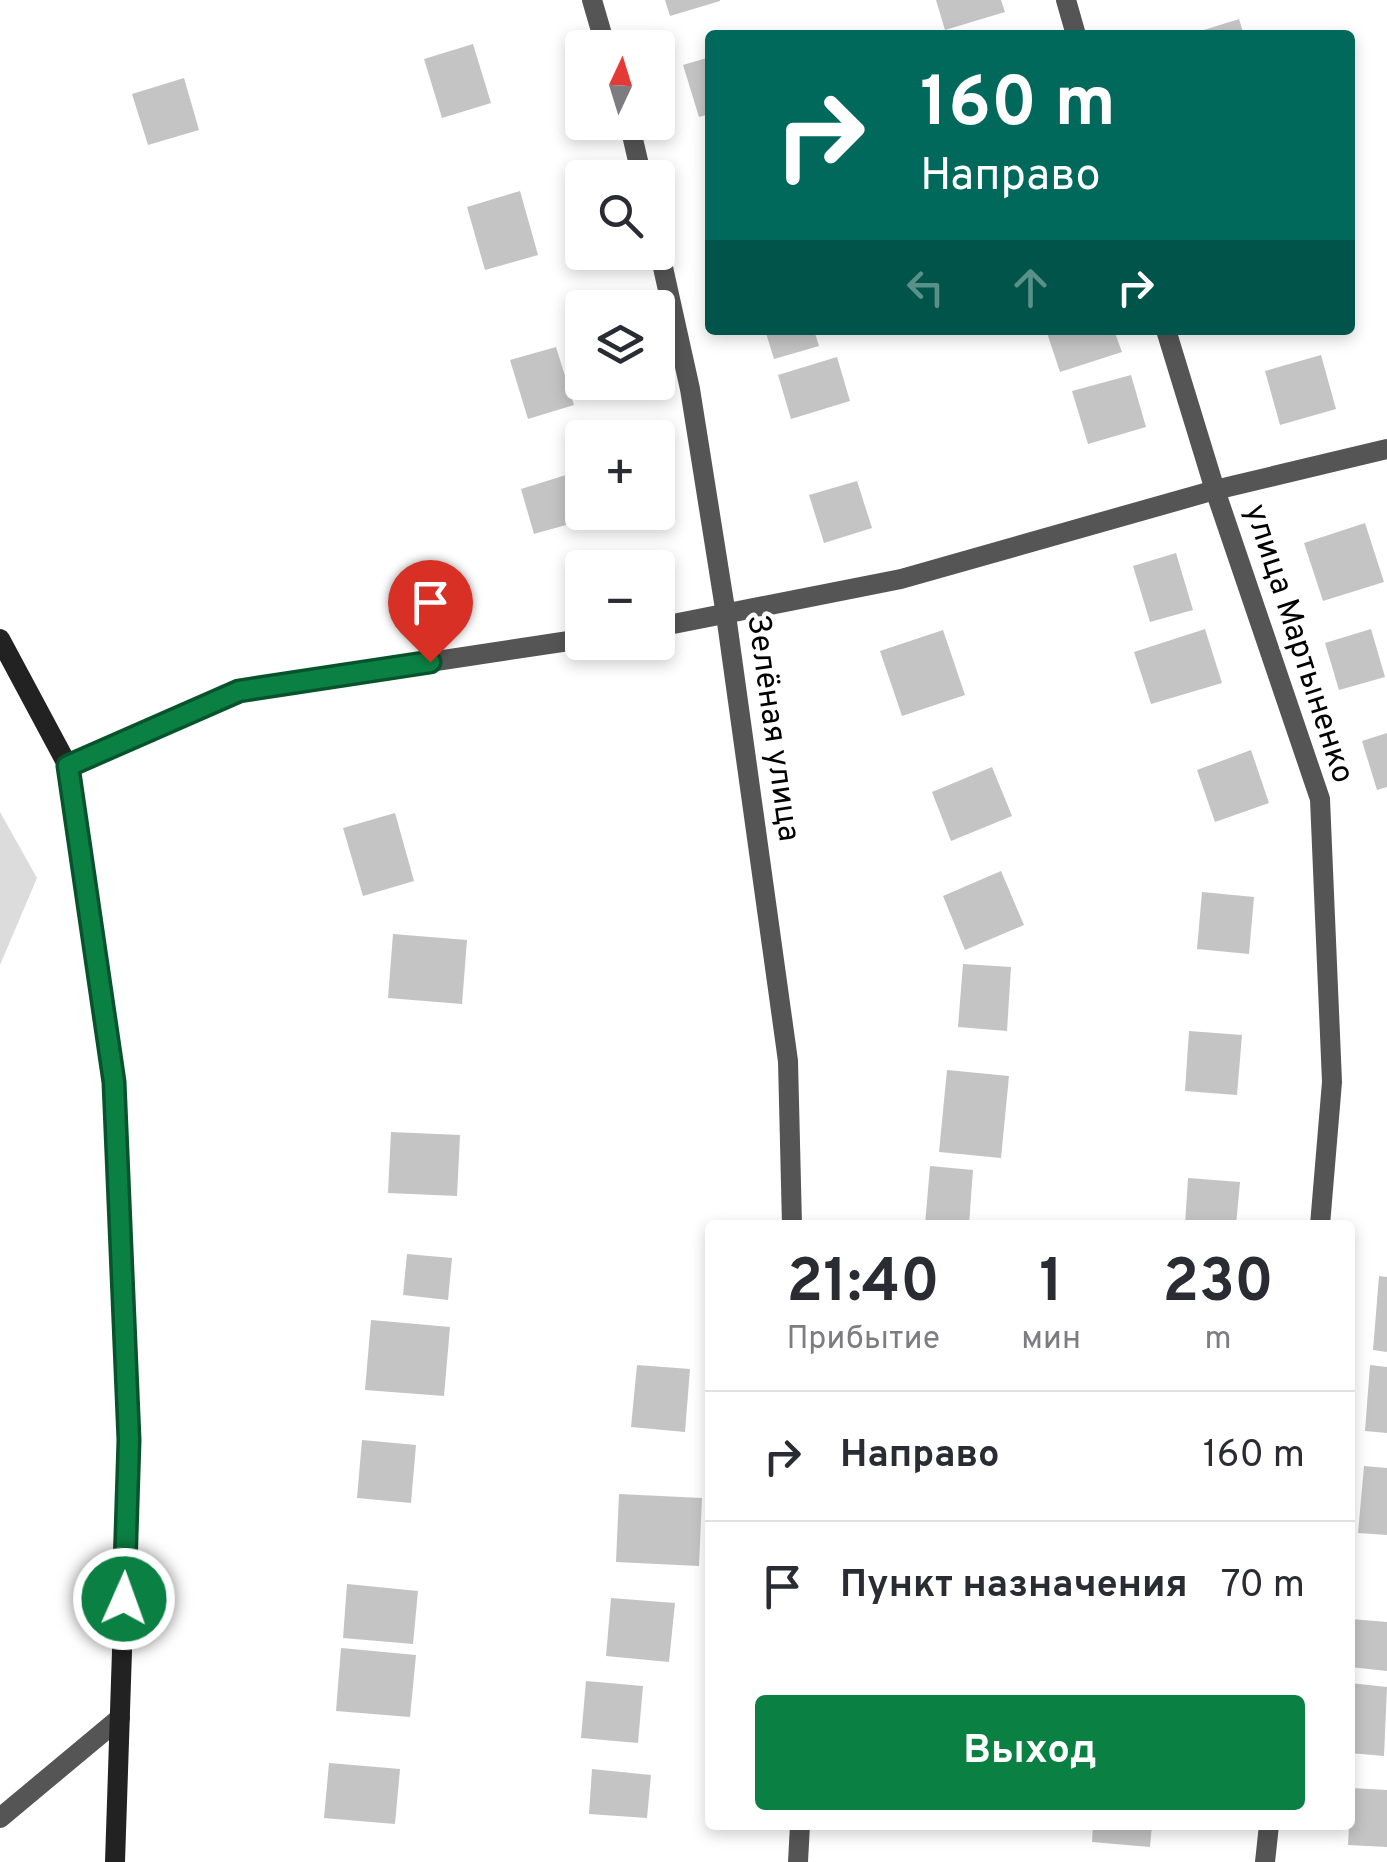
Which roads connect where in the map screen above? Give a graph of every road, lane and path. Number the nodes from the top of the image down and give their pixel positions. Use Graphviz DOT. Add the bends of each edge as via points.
graph roads {
  1 [pos="592,0"];
  2 [pos="1066,0"];
  3 [pos="601,30"];
  4 [pos="1075,30"];
  5 [pos="664,270"];
  6 [pos="1168,335"];
  7 [pos="1387,448"];
  8 [pos="1215,490"];
  9 [pos="726,616"];
  10 [pos="675,625"];
  11 [pos="0,640"];
  12 [pos="565,642"];
  13 [pos="68,766"];
  14 [pos="792,1220"];
  15 [pos="1320,1220"];
  16 [pos="120,1718"];
  17 [pos="0,1818"];
  18 [pos="800,1830"];
  19 [pos="1268,1830"];
  20 [pos="115,1862"];
  21 [pos="798,1862"];
  22 [pos="1265,1862"];
  1 -- 3 [label="street"];
  2 -- 4 [label="street"];
  5 -- 9 [label="street, Зелёная улица"];
  6 -- 8 [label="street, улица Мартыненко"];
  7 -- 8 [label="street"];
  8 -- 9 [label="street" via="902,579"];
  8 -- 15 [label="street, улица Мартыненко" via="1320,799 1332,1082"];
  9 -- 10 [label="street"];
  9 -- 14 [label="street, Зелёная улица" via="788,1061"];
  11 -- 13 [label="main road"];
  12 -- 13 [label="street" via="239,691"];
  13 -- 16 [label="main road" via="114,1082 129,1440"];
  16 -- 17 [label="street"];
  16 -- 20 [label="main road"];
  18 -- 21 [label="street"];
  19 -- 22 [label="street"];
}
